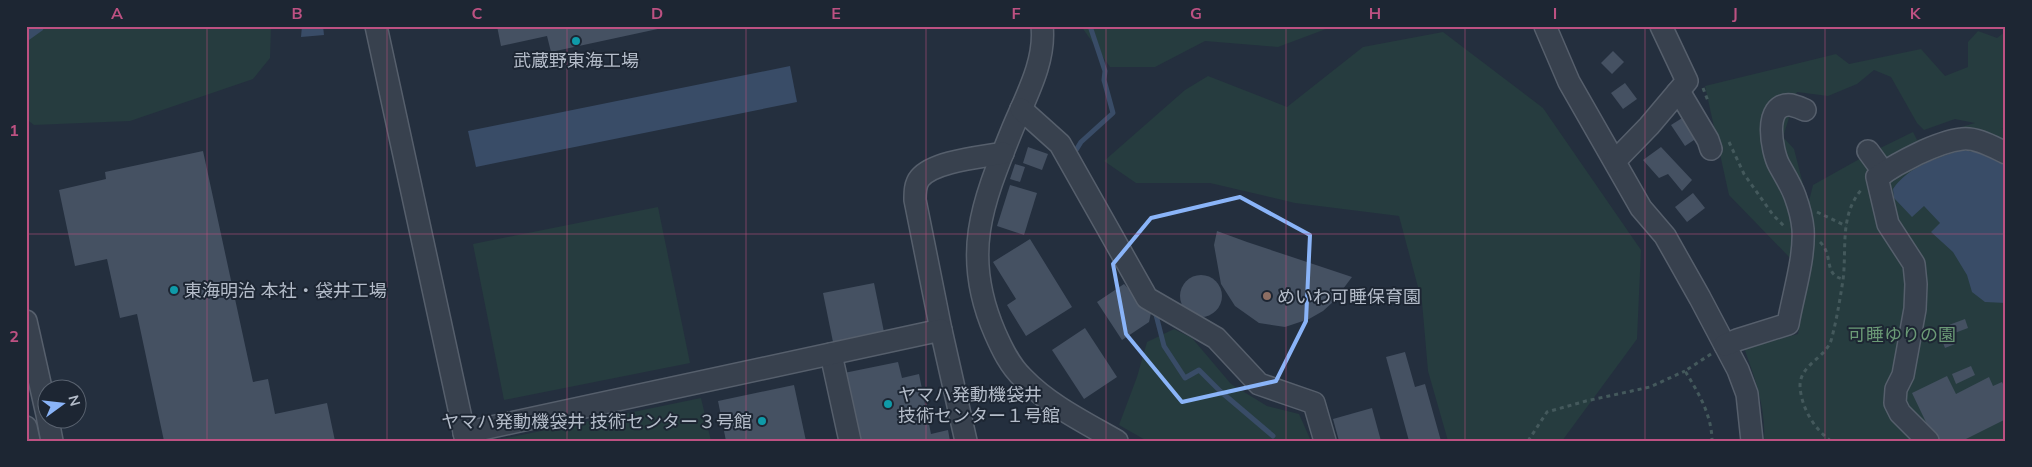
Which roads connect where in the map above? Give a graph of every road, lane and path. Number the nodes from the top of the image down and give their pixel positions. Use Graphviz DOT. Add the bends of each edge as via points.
graph roads {
  1 [pos="376,26"];
  2 [pos="1042,26"];
  3 [pos="1545,26"];
  4 [pos="1661,26"];
  5 [pos="1682,87"];
  6 [pos="1709,103"];
  7 [pos="1021,109"];
  8 [pos="1805,110"];
  9 [pos="1718,142"];
  10 [pos="1868,151"];
  11 [pos="1003,153"];
  12 [pos="2006,153"];
  13 [pos="1615,161"];
  14 [pos="1880,175"];
  15 [pos="1801,212"];
  16 [pos="1846,226"];
  17 [pos="1802,241"];
  18 [pos="1843,279"];
  19 [pos="26,321"];
  20 [pos="941,330"];
  21 [pos="1725,345"];
  22 [pos="831,354"];
  23 [pos="1685,371"];
  24 [pos="39,380"];
  25 [pos="26,427"];
  26 [pos="465,437"];
  27 [pos="29,441"];
  28 [pos="850,441"];
  29 [pos="966,441"];
  30 [pos="1117,441"];
  31 [pos="1325,441"];
  32 [pos="1528,441"];
  33 [pos="1712,441"];
  34 [pos="1752,441"];
  35 [pos="1831,441"];
  36 [pos="1928,441"];
  1 -- 26 [label="street"];
  2 -- 7 [label="street" via="1044,38 1039,63"];
  3 -- 13 [label="street" via="1569,82"];
  4 -- 5 [label="street"];
  5 -- 6 [label="path" via="1700,78"];
  5 -- 9 [label="street" via="1682,98 1708,140"];
  5 -- 13 [label="street"];
  7 -- 11 [label="street"];
  7 -- 31 [label="street" via="1060,144 1148,298 1216,338 1259,384 1314,403"];
  8 -- 15 [label="street" via="1789,105 1780,108 1771,123 1779,165"];
  9 -- 17 [label="path" via="1773,215 1796,241"];
  10 -- 14 [label="street"];
  11 -- 20 [label="street" via="942,165 928,171 915,188"];
  11 -- 30 [label="street" via="988,188 976,248 989,320 1002,350 1021,377 1050,402"];
  12 -- 14 [label="street" via="1983,143 1962,139 1928,149"];
  13 -- 21 [label="street" via="1641,208 1665,236"];
  14 -- 16 [label="path" via="1857,195 1849,210"];
  14 -- 36 [label="street" via="1888,224 1914,264 1916,284 1904,375 1896,389 1895,403 1900,413"];
  15 -- 16 [label="path" via="1812,210"];
  15 -- 17 [label="street"];
  16 -- 18 [label="path"];
  17 -- 18 [label="path" via="1820,242 1825,247 1832,274"];
  17 -- 21 [label="street" via="1788,324"];
  18 -- 35 [label="path" via="1830,345 1806,368 1800,386 1816,428"];
  19 -- 24 [label="street"];
  20 -- 22 [label="street"];
  20 -- 29 [label="street"];
  21 -- 23 [label="path"];
  21 -- 34 [label="street" via="1746,394"];
  22 -- 26 [label="street"];
  22 -- 28 [label="street"];
  23 -- 32 [label="path" via="1650,387 1547,412"];
  23 -- 33 [label="path" via="1703,402"];
  25 -- 27 [label="street"];
}
